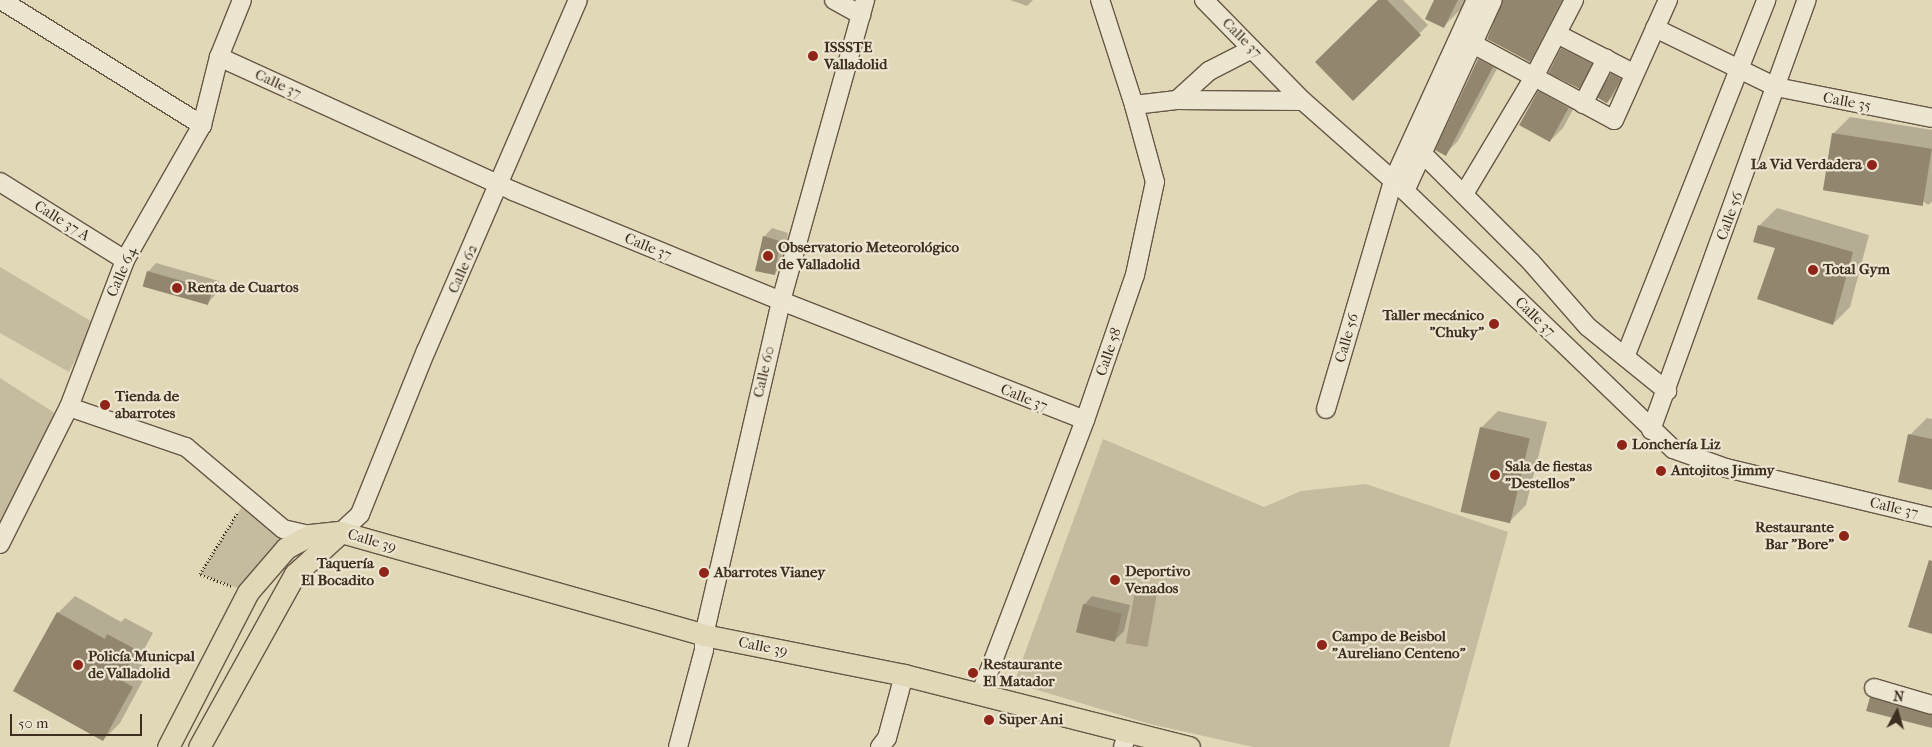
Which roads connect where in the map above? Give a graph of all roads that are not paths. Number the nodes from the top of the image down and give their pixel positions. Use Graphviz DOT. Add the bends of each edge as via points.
graph roads {
  1 [pos="2,0"];
  2 [pos="242,0"];
  3 [pos="578,0"];
  4 [pos="834,0"];
  5 [pos="1100,0"];
  6 [pos="1204,0"];
  7 [pos="1476,0"];
  8 [pos="1493,0"];
  9 [pos="1574,0"];
  10 [pos="1668,0"];
  11 [pos="1766,0"];
  12 [pos="1806,0"];
  13 [pos="863,7"];
  14 [pos="1655,28"];
  15 [pos="1557,34"];
  16 [pos="1473,44"];
  17 [pos="1252,48"];
  18 [pos="219,57"];
  19 [pos="1606,59"];
  20 [pos="1739,71"];
  21 [pos="1633,73"];
  22 [pos="1534,77"];
  23 [pos="1770,85"];
  24 [pos="1177,100"];
  25 [pos="1303,101"];
  26 [pos="1582,104"];
  27 [pos="1134,105"];
  28 [pos="1932,118"];
  29 [pos="202,125"];
  30 [pos="1422,153"];
  31 [pos="0,182"];
  32 [pos="500,185"];
  33 [pos="1399,186"];
  34 [pos="1464,194"];
  35 [pos="125,260"];
  36 [pos="781,301"];
  37 [pos="1625,357"];
  38 [pos="1667,391"];
  39 [pos="69,407"];
  40 [pos="1326,409"];
  41 [pos="1085,420"];
  42 [pos="1651,430"];
  43 [pos="1932,517"];
  44 [pos="341,532"];
  45 [pos="317,540"];
  46 [pos="0,544"];
  47 [pos="704,635"];
  48 [pos="211,663"];
  49 [pos="904,675"];
  50 [pos="235,678"];
  51 [pos="1874,688"];
  52 [pos="980,695"];
  53 [pos="1932,705"];
  54 [pos="1125,739"];
  55 [pos="168,747"];
  56 [pos="199,747"];
  57 [pos="678,747"];
  58 [pos="880,747"];
  59 [pos="1189,747"];
  1 -- 29 [label="street"];
  2 -- 18 [label="street, Calle 64"];
  3 -- 32 [label="street, Calle 62"];
  4 -- 13 [label="street"];
  5 -- 27 [label="street, Calle 58"];
  6 -- 17 [label="street, Calle 37"];
  7 -- 33 [label="street"];
  8 -- 16 [label="street"];
  9 -- 15 [label="street"];
  10 -- 14 [label="street"];
  11 -- 20 [label="street"];
  12 -- 23 [label="street, Calle 56"];
  13 -- 36 [label="street, Calle 60"];
  14 -- 20 [label="street, Calle 35"];
  14 -- 21 [label="street"];
  15 -- 19 [label="street"];
  15 -- 22 [label="street"];
  16 -- 22 [label="street"];
  16 -- 30 [label="street"];
  17 -- 24 [label="street" via="1209,71"];
  17 -- 25 [label="street, Calle 37"];
  18 -- 29 [label="street, Calle 64"];
  18 -- 32 [label="street, Calle 37"];
  19 -- 21 [label="street"];
  19 -- 26 [label="street"];
  20 -- 23 [label="street, Calle 35"];
  20 -- 37 [label="street"];
  21 -- 26 [label="street" via="1614,120"];
  22 -- 26 [label="street"];
  22 -- 34 [label="street"];
  23 -- 28 [label="street, Calle 35"];
  23 -- 38 [label="street, Calle 56"];
  24 -- 25 [label="street"];
  24 -- 27 [label="street"];
  25 -- 33 [label="street, Calle 37"];
  27 -- 41 [label="street, Calle 58" via="1155,182 1135,274"];
  29 -- 35 [label="street, Calle 64"];
  30 -- 33 [label="street"];
  30 -- 34 [label="street"];
  31 -- 35 [label="street, Calle 37 A"];
  32 -- 36 [label="street, Calle 37"];
  32 -- 44 [label="street, Calle 62" via="426,351 360,514"];
  33 -- 40 [label="street, Calle 56"];
  33 -- 42 [label="street, Calle 37"];
  34 -- 37 [label="street" via="1588,327"];
  35 -- 39 [label="street, Calle 64"];
  36 -- 41 [label="street, Calle 37"];
  36 -- 47 [label="street, Calle 60"];
  37 -- 38 [label="street"];
  38 -- 42 [label="street, Calle 56"];
  39 -- 45 [label="street" via="186,447 283,529"];
  39 -- 46 [label="street, Calle 64"];
  41 -- 52 [label="street, Calle 58"];
  42 -- 43 [label="street, Calle 37" via="1673,449 1726,468"];
  44 -- 45 [label="main road"];
  44 -- 47 [label="main road, Calle 39"];
  45 -- 48 [label="main road" via="286,548 248,592"];
  45 -- 50 [label="main road"];
  47 -- 49 [label="main road, Calle 39"];
  47 -- 57 [label="street, Calle 60" via="704,650"];
  48 -- 50 [label="main road"];
  48 -- 55 [label="main road"];
  49 -- 52 [label="main road, Calle 39"];
  49 -- 58 [label="street" via="887,738"];
  50 -- 56 [label="main road"];
  51 -- 53 [label="street"];
  52 -- 54 [label="main road, Calle 39"];
  54 -- 59 [label="main road, Calle 39"];
}
